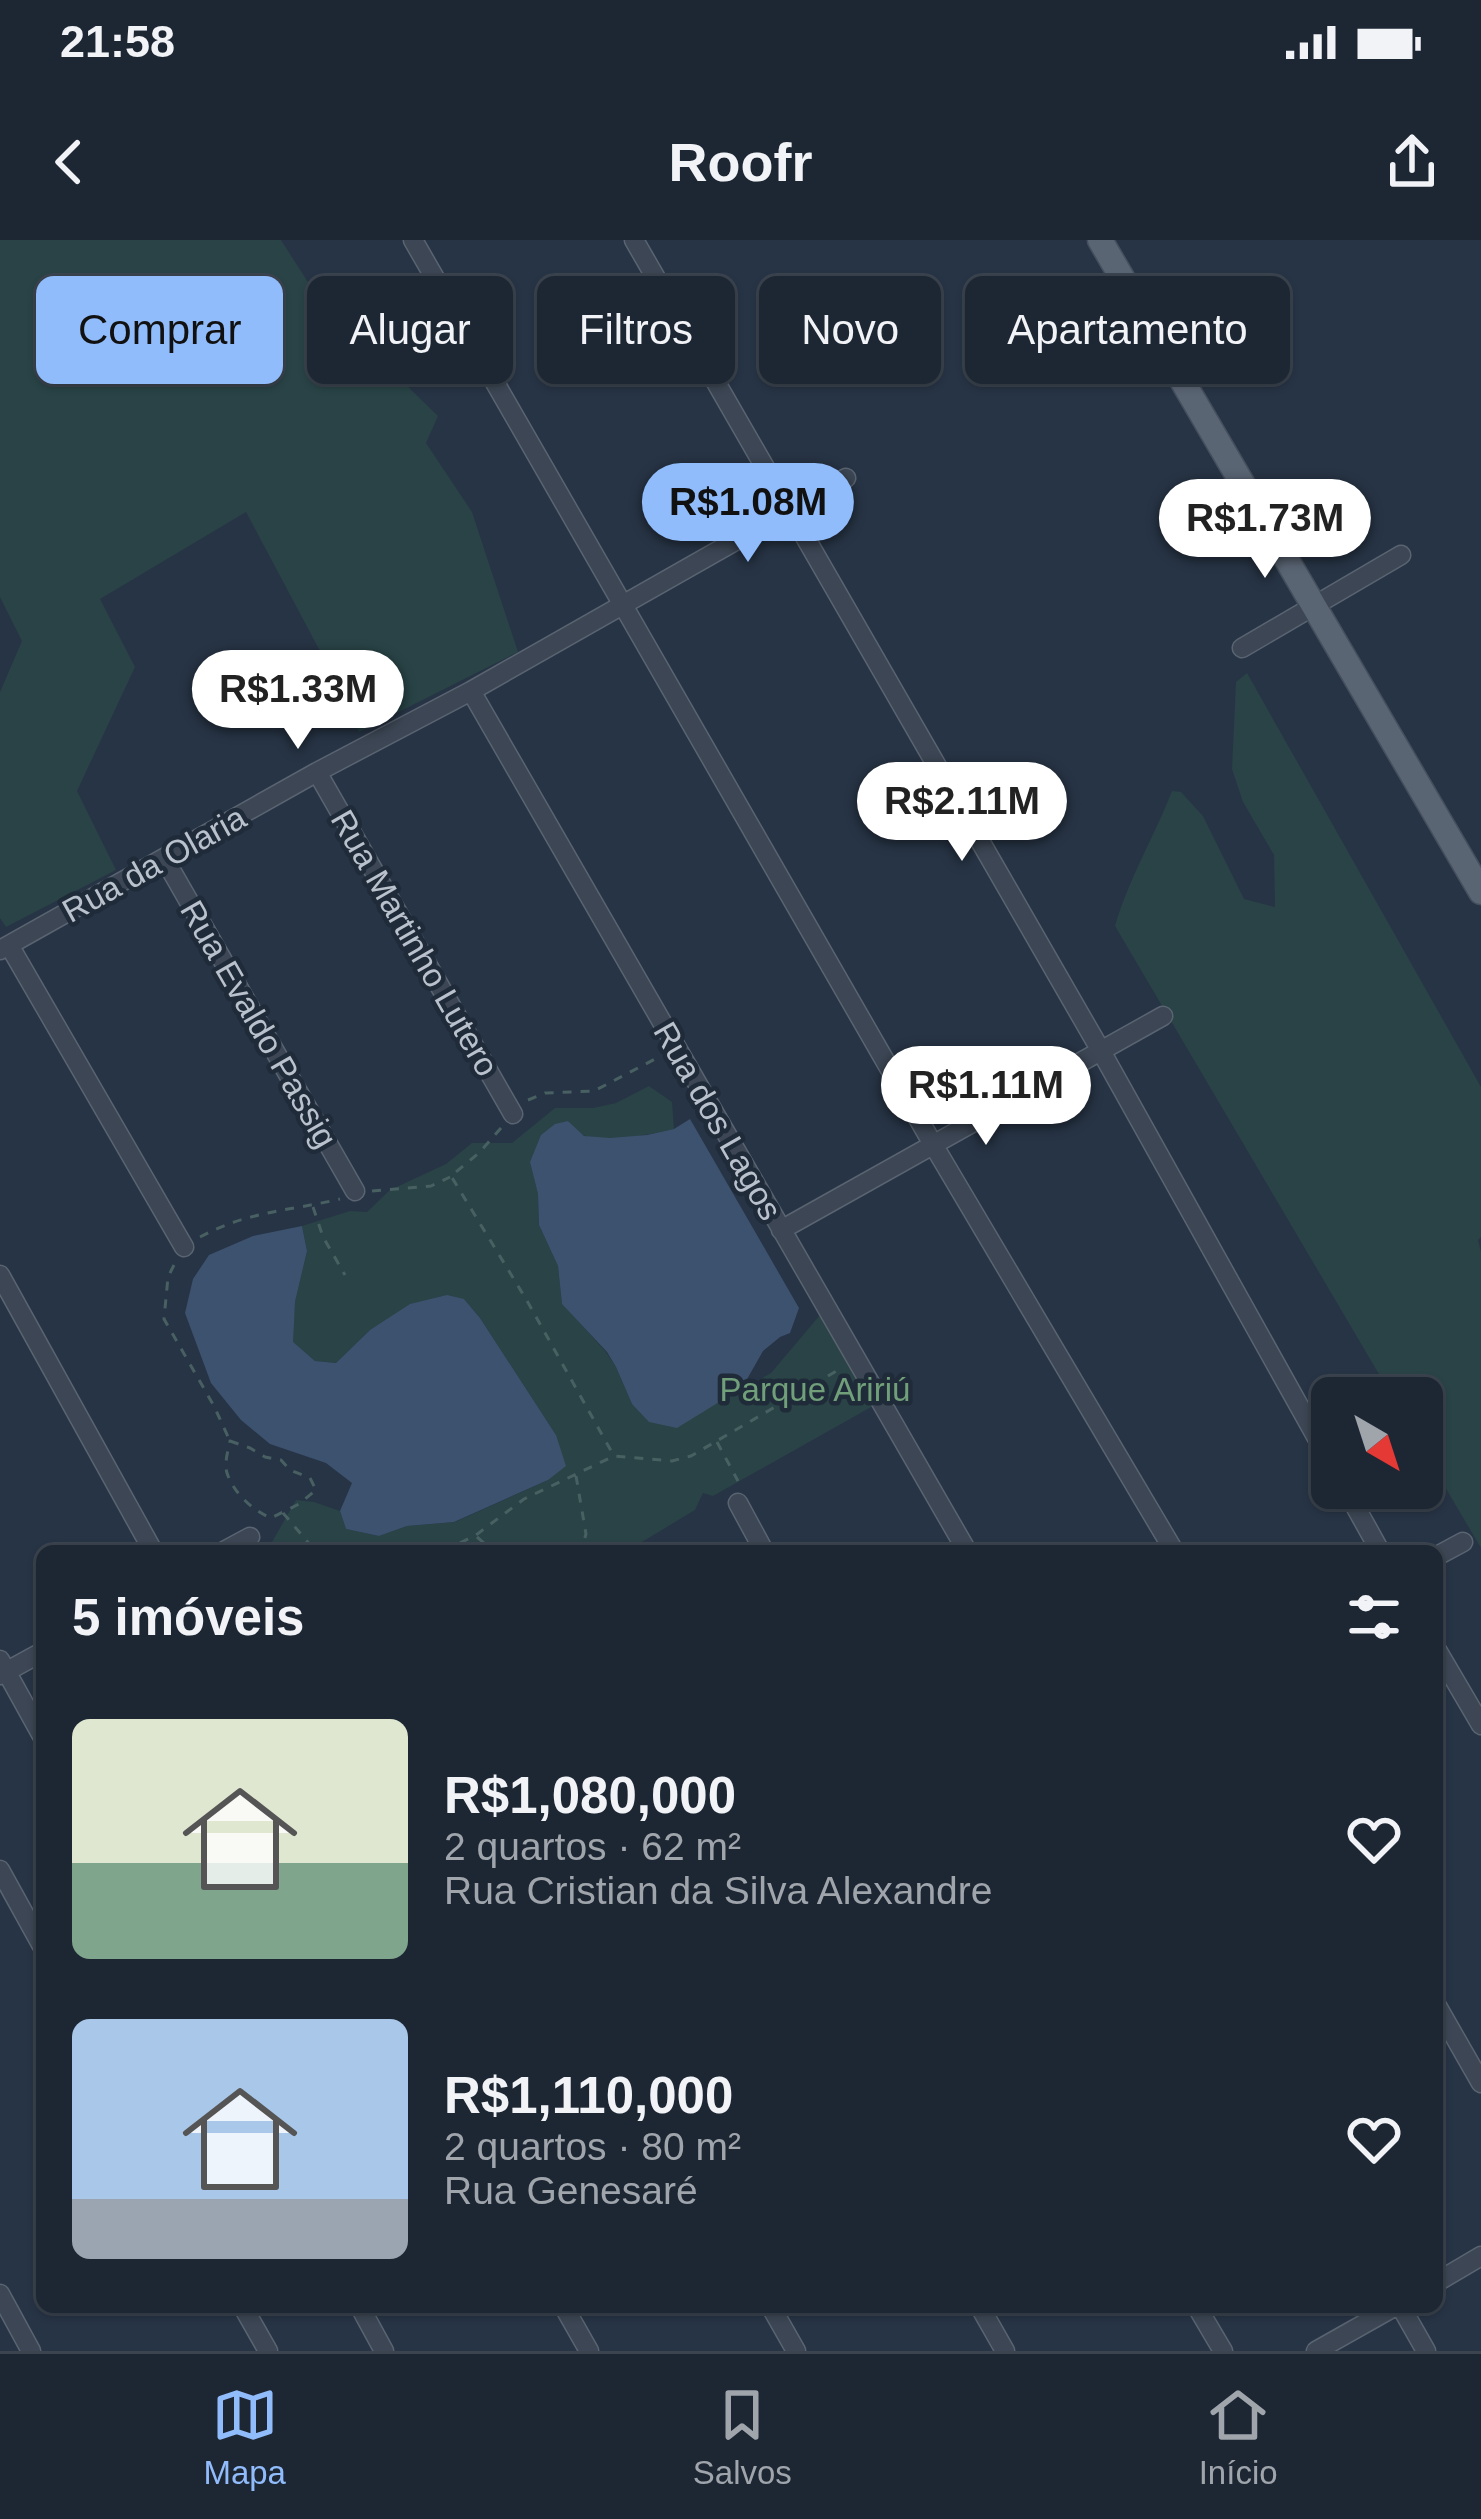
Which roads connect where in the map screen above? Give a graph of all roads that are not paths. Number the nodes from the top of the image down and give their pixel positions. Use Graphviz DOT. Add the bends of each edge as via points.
graph roads {
  1 [pos="413,240"];
  2 [pos="634,240"];
  3 [pos="1100,240"];
  4 [pos="846,478"];
  5 [pos="789,510"];
  6 [pos="1401,555"];
  7 [pos="623,604"];
  8 [pos="1314,606"];
  9 [pos="1242,649"];
  10 [pos="471,691"];
  11 [pos="317,772"];
  12 [pos="164,858"];
  13 [pos="1481,892"];
  14 [pos="4,947"];
  15 [pos="1163,1016"];
  16 [pos="1101,1052"];
  17 [pos="513,1114"];
  18 [pos="934,1146"];
  19 [pos="355,1191"];
  20 [pos="781,1230"];
  21 [pos="184,1246"];
  22 [pos="0,1274"];
  23 [pos="1311,1427"];
  24 [pos="738,1503"];
  25 [pos="1357,1509"];
  26 [pos="250,1537"];
  27 [pos="1463,1541"];
  28 [pos="150,1545"];
  29 [pos="235,1545"];
  30 [pos="761,1545"];
  31 [pos="965,1545"];
  32 [pos="1170,1545"];
  33 [pos="1377,1545"];
  34 [pos="1443,1553"];
  35 [pos="36,1655"];
  36 [pos="1443,1659"];
  37 [pos="2,1669"];
  38 [pos="1481,1725"];
  39 [pos="36,1726"];
  40 [pos="0,1870"];
  41 [pos="36,1935"];
  42 [pos="1443,2016"];
  43 [pos="1481,2083"];
  44 [pos="1481,2256"];
  45 [pos="1443,2278"];
  46 [pos="0,2294"];
  47 [pos="247,2313"];
  48 [pos="363,2313"];
  49 [pos="567,2313"];
  50 [pos="774,2313"];
  51 [pos="983,2313"];
  52 [pos="1201,2313"];
  53 [pos="1386,2313"];
  54 [pos="1401,2313"];
  55 [pos="31,2351"];
  56 [pos="268,2351"];
  57 [pos="385,2351"];
  58 [pos="589,2351"];
  59 [pos="796,2351"];
  60 [pos="1005,2351"];
  61 [pos="1223,2351"];
  62 [pos="1316,2351"];
  63 [pos="1426,2351"];
  1 -- 7 [label="street"];
  2 -- 5 [label="street"];
  3 -- 8 [label="main road"];
  4 -- 5 [label="street, Rua da Olaria"];
  5 -- 7 [label="street, Rua da Olaria"];
  5 -- 16 [label="street"];
  6 -- 8 [label="street"];
  7 -- 10 [label="street, Rua da Olaria"];
  7 -- 18 [label="street"];
  8 -- 9 [label="street"];
  8 -- 13 [label="main road"];
  10 -- 11 [label="street, Rua da Olaria"];
  10 -- 20 [label="street, Rua dos Lagos"];
  11 -- 12 [label="street, Rua da Olaria"];
  11 -- 17 [label="street, Rua Martinho Lutero"];
  12 -- 14 [label="street, Rua da Olaria"];
  12 -- 19 [label="street, Rua Evaldo Passig"];
  14 -- 21 [label="street"];
  15 -- 16 [label="street"];
  16 -- 18 [label="street"];
  16 -- 23 [label="street"];
  18 -- 20 [label="street"];
  18 -- 32 [label="street"];
  20 -- 31 [label="street, Rua dos Lagos"];
  22 -- 28 [label="street"];
  24 -- 30 [label="street"];
  25 -- 33 [label="street"];
  26 -- 29 [label="street"];
  27 -- 34 [label="street"];
  35 -- 37 [label="street"];
  36 -- 38 [label="street"];
  37 -- 39 [label="street"];
  40 -- 41 [label="street"];
  42 -- 43 [label="street"];
  44 -- 45 [label="street"];
  46 -- 55 [label="street"];
  47 -- 56 [label="street"];
  48 -- 57 [label="street"];
  49 -- 58 [label="street"];
  50 -- 59 [label="street"];
  51 -- 60 [label="street"];
  52 -- 61 [label="street"];
  53 -- 62 [label="street"];
  54 -- 63 [label="street"];
}
